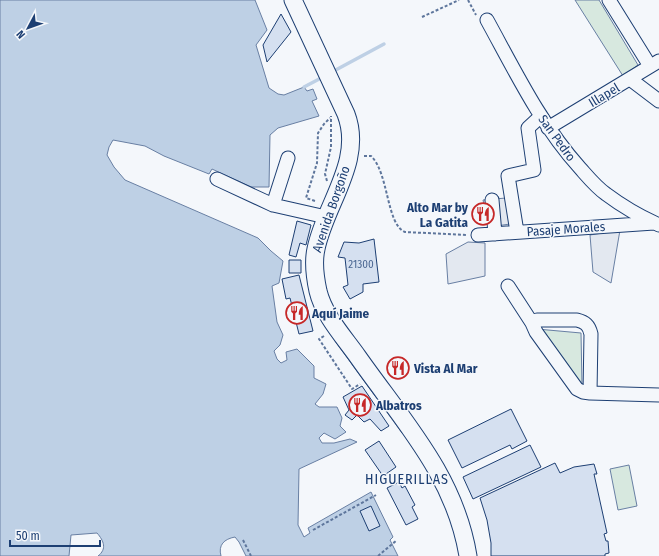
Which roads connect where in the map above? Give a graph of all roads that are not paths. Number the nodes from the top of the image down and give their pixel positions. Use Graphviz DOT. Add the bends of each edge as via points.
graph roads {
  1 [pos="293,0"];
  2 [pos="609,0"];
  3 [pos="488,20"];
  4 [pos="655,64"];
  5 [pos="630,79"];
  6 [pos="659,100"];
  7 [pos="541,116"];
  8 [pos="548,128"];
  9 [pos="288,158"];
  10 [pos="217,179"];
  11 [pos="492,200"];
  12 [pos="273,205"];
  13 [pos="326,216"];
  14 [pos="657,224"];
  15 [pos="517,232"];
  16 [pos="495,234"];
  17 [pos="478,235"];
  18 [pos="508,286"];
  19 [pos="532,324"];
  20 [pos="590,393"];
  21 [pos="659,395"];
  22 [pos="468,556"];
  1 -- 13 [label="main road, Avenida Borgoño" via="325,69 336,109 348,118 351,130 349,156 344,174"];
  2 -- 4 [label="street"];
  3 -- 7 [label="street, San Pedro"];
  4 -- 5 [label="street, Illapel"];
  5 -- 6 [label="street"];
  5 -- 8 [label="street, Illapel"];
  7 -- 8 [label="street, San Pedro"];
  7 -- 15 [label="street" via="528,128 534,170 508,176"];
  8 -- 14 [label="street, San Pedro" via="567,154 606,194"];
  9 -- 12 [label="street"];
  10 -- 12 [label="street"];
  11 -- 16 [label="street"];
  12 -- 13 [label="street"];
  13 -- 22 [label="main road, Avenida Borgoño" via="315,258 316,279 323,304 439,472 456,508"];
  14 -- 15 [label="street, Pasaje Morales"];
  15 -- 16 [label="street, Pasaje Morales"];
  16 -- 17 [label="street, Pasaje Morales"];
  18 -- 19 [label="street"];
  19 -- 20 [label="street" via="572,384 583,392"];
  19 -- 20 [label="street" via="536,320 577,320 587,325 591,334"];
  20 -- 21 [label="street"];
}
